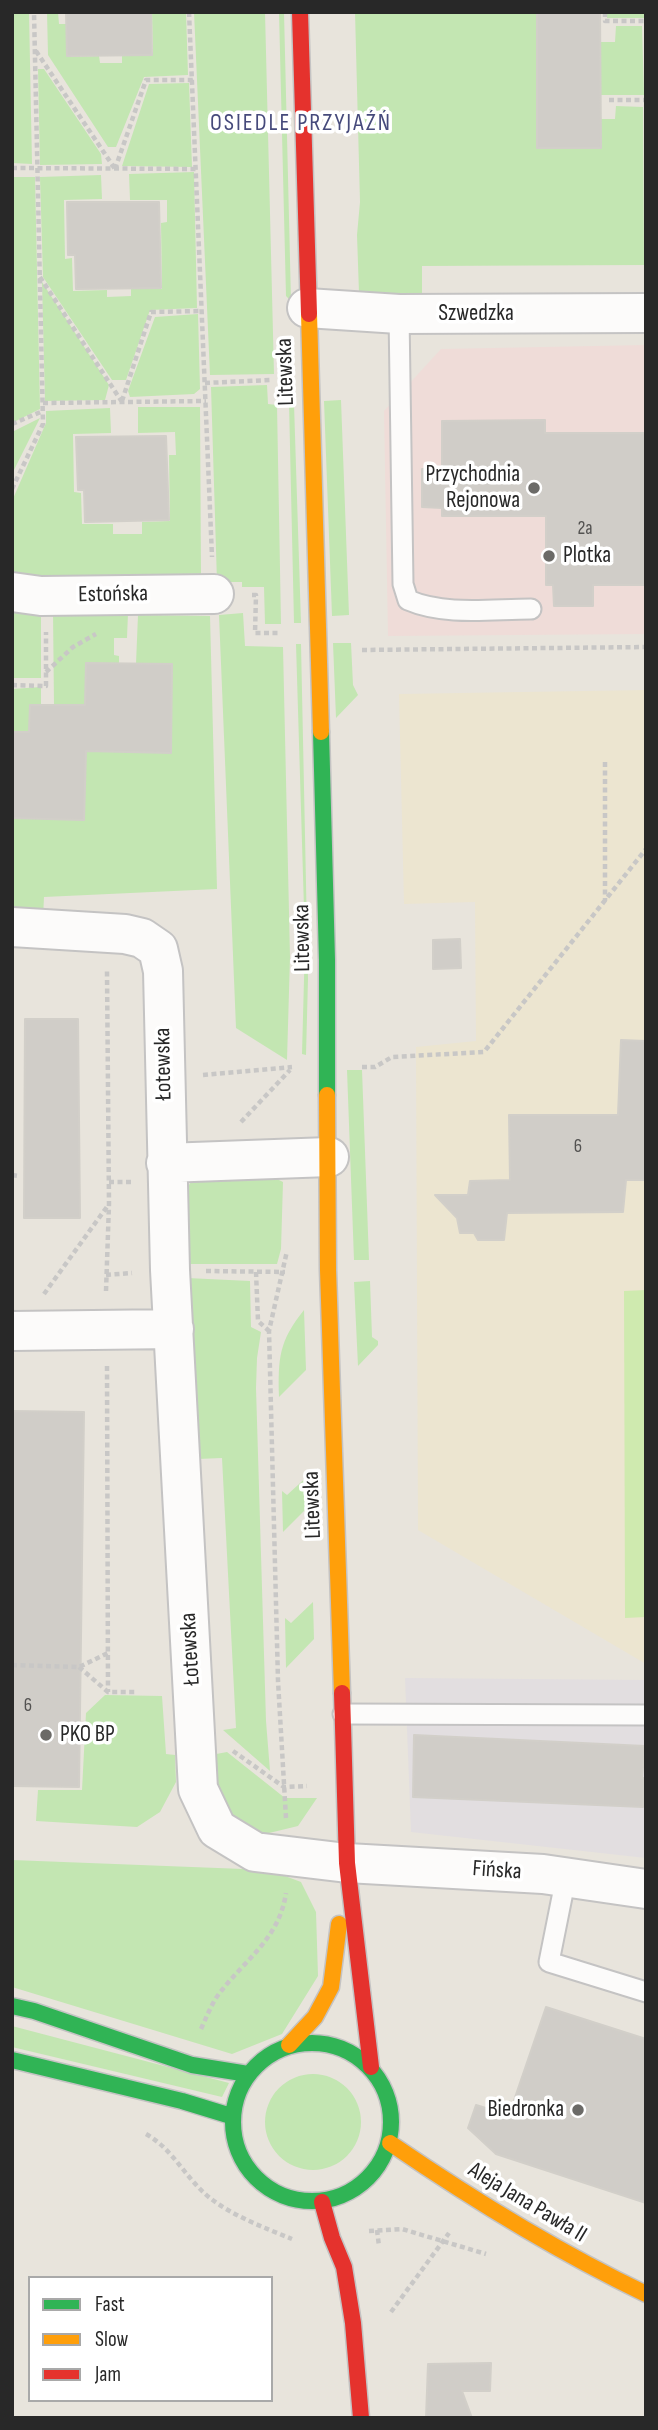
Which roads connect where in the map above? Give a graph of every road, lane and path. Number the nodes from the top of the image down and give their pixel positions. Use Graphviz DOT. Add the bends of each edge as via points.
graph roads {
  1 [pos="34,12"];
  2 [pos="190,12"];
  3 [pos="300,12"];
  4 [pos="605,12"];
  5 [pos="646,21"];
  6 [pos="34,49"];
  7 [pos="192,80"];
  8 [pos="609,100"];
  9 [pos="646,100"];
  10 [pos="12,168"];
  11 [pos="37,169"];
  12 [pos="115,169"];
  13 [pos="198,169"];
  14 [pos="40,277"];
  15 [pos="307,308"];
  16 [pos="201,311"];
  17 [pos="646,313"];
  18 [pos="400,314"];
  19 [pos="271,380"];
  20 [pos="205,383"];
  21 [pos="206,401"];
  22 [pos="122,402"];
  23 [pos="43,403"];
  24 [pos="43,411"];
  25 [pos="12,424"];
  26 [pos="12,489"];
  27 [pos="12,592"];
  28 [pos="214,594"];
  29 [pos="531,609"];
  30 [pos="46,625"];
  31 [pos="107,627"];
  32 [pos="646,647"];
  33 [pos="362,650"];
  34 [pos="46,672"];
  35 [pos="12,685"];
  36 [pos="605,762"];
  37 [pos="646,849"];
  38 [pos="605,901"];
  39 [pos="12,926"];
  40 [pos="107,960"];
  41 [pos="300,1066"];
  42 [pos="293,1067"];
  43 [pos="375,1067"];
  44 [pos="163,1077"];
  45 [pos="239,1124"];
  46 [pos="329,1157"];
  47 [pos="166,1163"];
  48 [pos="108,1204"];
  49 [pos="201,1270"];
  50 [pos="291,1271"];
  51 [pos="256,1272"];
  52 [pos="106,1298"];
  53 [pos="37,1303"];
  54 [pos="174,1329"];
  55 [pos="12,1331"];
  56 [pos="107,1358"];
  57 [pos="108,1653"];
  58 [pos="12,1665"];
  59 [pos="79,1667"];
  60 [pos="108,1692"];
  61 [pos="137,1692"];
  62 [pos="342,1714"];
  63 [pos="646,1714"];
  64 [pos="231,1749"];
  65 [pos="313,1786"];
  66 [pos="284,1787"];
  67 [pos="286,1828"];
  68 [pos="347,1863"];
  69 [pos="566,1877"];
  70 [pos="288,1881"];
  71 [pos="646,1889"];
  72 [pos="646,1992"];
  73 [pos="12,2006"];
  74 [pos="200,2031"];
  75 [pos="289,2045"];
  76 [pos="12,2060"];
  77 [pos="371,2067"];
  78 [pos="248,2074"];
  79 [pos="230,2116"];
  80 [pos="144,2133"];
  81 [pos="390,2143"];
  82 [pos="322,2202"];
  83 [pos="449,2233"];
  84 [pos="293,2240"];
  85 [pos="646,2294"];
  86 [pos="389,2314"];
  87 [pos="361,2418"];
  1 -- 6 [label="path"];
  2 -- 7 [label="path"];
  3 -- 15 [label="street, Litewska"];
  4 -- 5 [label="path" via="605,21"];
  6 -- 11 [label="path"];
  6 -- 12 [label="path"];
  7 -- 12 [label="path" via="146,80"];
  7 -- 13 [label="path"];
  8 -- 9 [label="path"];
  10 -- 11 [label="path"];
  11 -- 12 [label="path"];
  11 -- 14 [label="path"];
  12 -- 13 [label="path"];
  13 -- 16 [label="path"];
  14 -- 22 [label="path"];
  14 -- 23 [label="path"];
  15 -- 18 [label="street, Szwedzka"];
  15 -- 46 [label="street, Litewska"];
  16 -- 20 [label="path"];
  16 -- 22 [label="path" via="151,312"];
  17 -- 18 [label="street, Szwedzka"];
  18 -- 29 [label="lane" via="402,584 408,600 449,610"];
  19 -- 20 [label="path"];
  20 -- 21 [label="path"];
  21 -- 22 [label="path"];
  21 -- 28 [label="path"];
  22 -- 23 [label="path"];
  23 -- 24 [label="path"];
  24 -- 25 [label="path"];
  24 -- 26 [label="path" via="43,424"];
  27 -- 28 [label="street, Estońska" via="41,596"];
  30 -- 34 [label="path"];
  31 -- 34 [label="path" via="73,647"];
  32 -- 33 [label="path"];
  34 -- 35 [label="path" via="46,686"];
  36 -- 38 [label="path"];
  37 -- 38 [label="path"];
  38 -- 43 [label="path" via="484,1052 393,1057"];
  39 -- 44 [label="street, Łotewska" via="125,934 158,949 163,971"];
  40 -- 48 [label="path"];
  41 -- 42 [label="path"];
  42 -- 44 [label="path"];
  42 -- 45 [label="path"];
  44 -- 47 [label="street, Łotewska"];
  46 -- 47 [label="street"];
  46 -- 62 [label="street, Litewska" via="328,1270"];
  47 -- 54 [label="street, Łotewska"];
  48 -- 52 [label="path"];
  48 -- 53 [label="path"];
  49 -- 51 [label="path"];
  50 -- 51 [label="path"];
  51 -- 66 [label="path" via="258,1321 269,1331"];
  54 -- 55 [label="street"];
  54 -- 68 [label="street, Łotewska" via="198,1789 217,1829 255,1852"];
  56 -- 57 [label="path"];
  57 -- 59 [label="path"];
  57 -- 60 [label="path"];
  58 -- 59 [label="path"];
  59 -- 60 [label="path"];
  60 -- 61 [label="path"];
  62 -- 63 [label="lane"];
  62 -- 68 [label="street, Litewska"];
  64 -- 66 [label="path"];
  65 -- 66 [label="path"];
  66 -- 67 [label="path"];
  68 -- 69 [label="street, Fińska"];
  68 -- 75 [label="street, Litewska" via="331,1987 315,2017"];
  68 -- 77 [label="street, Litewska"];
  69 -- 71 [label="street, Fińska"];
  69 -- 72 [label="lane" via="549,1962"];
  70 -- 74 [label="path" via="280,1919 216,1998"];
  73 -- 78 [label="street" via="192,2065"];
  75 -- 77 [label="street" via="320,2042 349,2051"];
  75 -- 78 [label="street" via="262,2059"];
  76 -- 79 [label="street"];
  77 -- 81 [label="street" via="386,2090 392,2116"];
  78 -- 79 [label="street"];
  79 -- 82 [label="street" via="238,2153 252,2175 272,2192 296,2201"];
  80 -- 84 [label="path" via="162,2144 211,2199"];
  81 -- 82 [label="street" via="368,2178 351,2192"];
  81 -- 85 [label="street, Aleja Jana Pawła II" via="482,2204"];
  82 -- 87 [label="street" via="346,2277"];
  83 -- 86 [label="path"];
}
